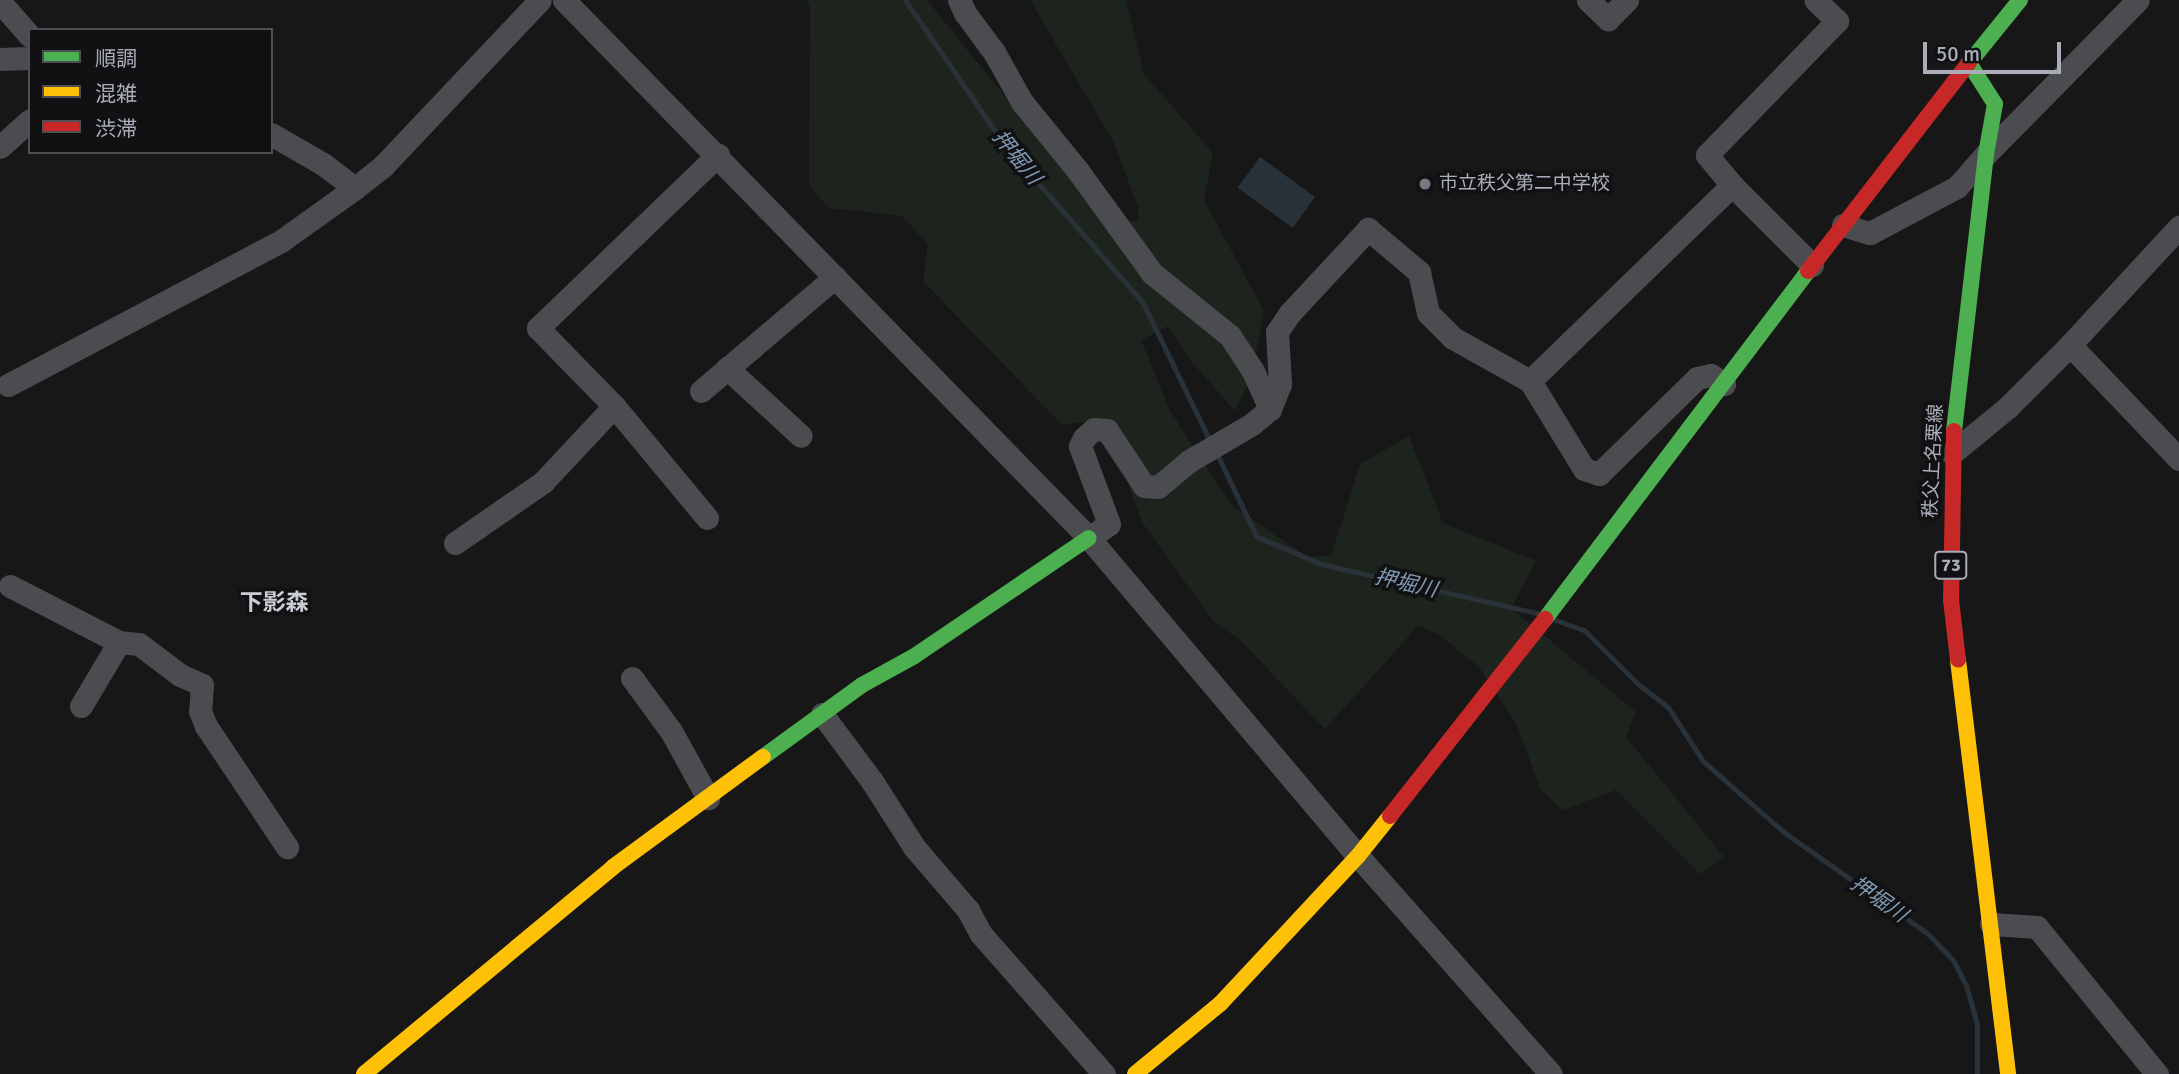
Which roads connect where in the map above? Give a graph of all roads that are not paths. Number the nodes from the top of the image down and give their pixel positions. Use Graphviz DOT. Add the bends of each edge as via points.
graph roads {
  1 [pos="540,0"];
  2 [pos="564,0"];
  3 [pos="960,0"];
  4 [pos="1588,0"];
  5 [pos="1627,0"];
  6 [pos="1815,0"];
  7 [pos="2020,0"];
  8 [pos="2138,0"];
  9 [pos="0,2"];
  10 [pos="28,34"];
  11 [pos="28,58"];
  12 [pos="0,59"];
  13 [pos="1969,64"];
  14 [pos="28,122"];
  15 [pos="273,135"];
  16 [pos="0,147"];
  17 [pos="1986,154"];
  18 [pos="718,155"];
  19 [pos="1732,185"];
  20 [pos="355,188"];
  21 [pos="1843,225"];
  22 [pos="2179,227"];
  23 [pos="1812,265"];
  24 [pos="835,277"];
  25 [pos="2070,345"];
  26 [pos="727,368"];
  27 [pos="1530,381"];
  28 [pos="1724,384"];
  29 [pos="8,385"];
  30 [pos="701,391"];
  31 [pos="614,406"];
  32 [pos="1270,409"];
  33 [pos="801,436"];
  34 [pos="1952,453"];
  35 [pos="2179,459"];
  36 [pos="707,518"];
  37 [pos="1089,538"];
  38 [pos="456,543"];
  39 [pos="10,586"];
  40 [pos="119,642"];
  41 [pos="632,678"];
  42 [pos="81,706"];
  43 [pos="822,714"];
  44 [pos="708,798"];
  45 [pos="287,847"];
  46 [pos="1358,856"];
  47 [pos="1991,924"];
  48 [pos="364,1074"];
  49 [pos="1104,1074"];
  50 [pos="1135,1074"];
  51 [pos="1550,1074"];
  52 [pos="2008,1074"];
  53 [pos="2157,1074"];
  1 -- 20 [label="street" via="383,166"];
  2 -- 18 [label="street"];
  3 -- 32 [label="street" via="1022,102 1152,273 1230,336"];
  4 -- 5 [label="street" via="1608,19"];
  6 -- 19 [label="street" via="1837,21 1707,155"];
  7 -- 13 [label="street"];
  8 -- 17 [label="street"];
  9 -- 10 [label="street"];
  11 -- 12 [label="street"];
  13 -- 17 [label="street, 秩父上名栗線 / 73" via="1995,104"];
  13 -- 21 [label="street"];
  14 -- 16 [label="street"];
  15 -- 20 [label="street"];
  17 -- 21 [label="street" via="1957,187 1870,233"];
  17 -- 34 [label="street, 秩父上名栗線 / 73"];
  18 -- 24 [label="street"];
  18 -- 31 [label="street" via="538,328"];
  19 -- 23 [label="street"];
  19 -- 27 [label="street"];
  20 -- 29 [label="street" via="281,241"];
  21 -- 23 [label="street"];
  22 -- 25 [label="street"];
  23 -- 28 [label="street"];
  24 -- 26 [label="street"];
  24 -- 37 [label="street"];
  25 -- 34 [label="street" via="2008,407"];
  25 -- 35 [label="street"];
  26 -- 30 [label="street"];
  26 -- 33 [label="street"];
  27 -- 28 [label="street" via="1584,469 1599,474 1697,378 1711,375"];
  27 -- 32 [label="street" via="1453,338 1428,313 1419,272 1368,229 1277,332 1280,384"];
  28 -- 46 [label="street" via="1493,689"];
  31 -- 36 [label="street"];
  31 -- 38 [label="street" via="543,482"];
  32 -- 37 [label="street" via="1189,461 1158,487 1144,486 1107,430 1094,429 1080,446 1109,524"];
  34 -- 47 [label="street, 秩父上名栗線 / 73" via="1951,600"];
  37 -- 43 [label="street"];
  37 -- 46 [label="street"];
  39 -- 40 [label="street"];
  40 -- 42 [label="street"];
  40 -- 45 [label="street" via="139,644 180,675 202,685 200,711 206,726"];
  41 -- 44 [label="street" via="671,732"];
  43 -- 44 [label="street"];
  43 -- 49 [label="street" via="872,780 914,847 968,910 980,933"];
  44 -- 48 [label="street" via="613,867"];
  46 -- 50 [label="street" via="1220,1004"];
  46 -- 51 [label="street"];
  47 -- 52 [label="street, 秩父上名栗線 / 73"];
  47 -- 53 [label="street" via="2037,927"];
}
